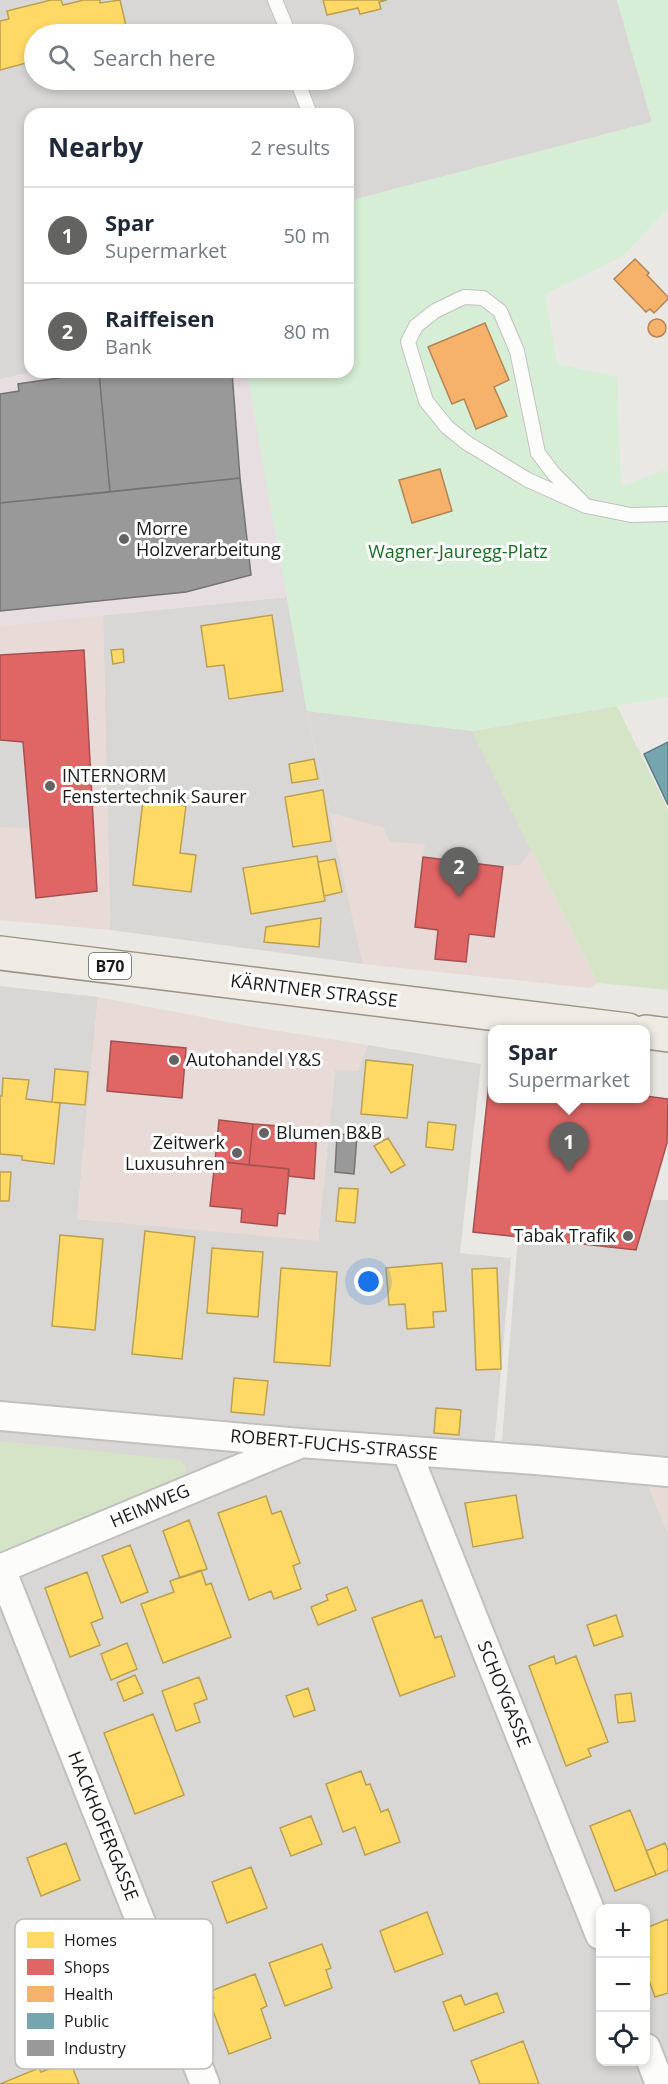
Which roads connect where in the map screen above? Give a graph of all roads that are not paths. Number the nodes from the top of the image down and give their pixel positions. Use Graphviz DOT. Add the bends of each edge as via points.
graph roads {
  1 [pos="275,0"];
  2 [pos="285,24"];
  3 [pos="301,90"];
  4 [pos="308,108"];
  5 [pos="586,506"];
  6 [pos="668,513"];
  7 [pos="0,952"];
  8 [pos="595,1025"];
  9 [pos="650,1033"];
  10 [pos="668,1035"];
  11 [pos="0,1416"];
  12 [pos="300,1443"];
  13 [pos="407,1452"];
  14 [pos="668,1472"];
  15 [pos="0,1569"];
  16 [pos="139,1919"];
  17 [pos="596,1925"];
  18 [pos="650,2060"];
  19 [pos="199,2069"];
  20 [pos="205,2084"];
  21 [pos="660,2084"];
  1 -- 2 [label="lane"];
  3 -- 4 [label="lane"];
  5 -- 5 [label="lane" via="538,453 517,351 500,311 483,298 464,297 435,311 416,327 408,342 426,401 447,428 528,480"];
  5 -- 6 [label="lane" via="631,515"];
  7 -- 8 [label="main road, KÄRNTNER STRASSE / B70"];
  9 -- 10 [label="main road"];
  11 -- 12 [label="street, ROBERT-FUCHS-STRASSE"];
  12 -- 13 [label="street, ROBERT-FUCHS-STRASSE"];
  12 -- 15 [label="street, HEIMWEG"];
  13 -- 14 [label="street, ROBERT-FUCHS-STRASSE"];
  13 -- 17 [label="street, SCHOYGASSE"];
  15 -- 16 [label="street, HACKHOFERGASSE"];
  18 -- 21 [label="street"];
  19 -- 20 [label="street, HACKHOFERGASSE"];
}
